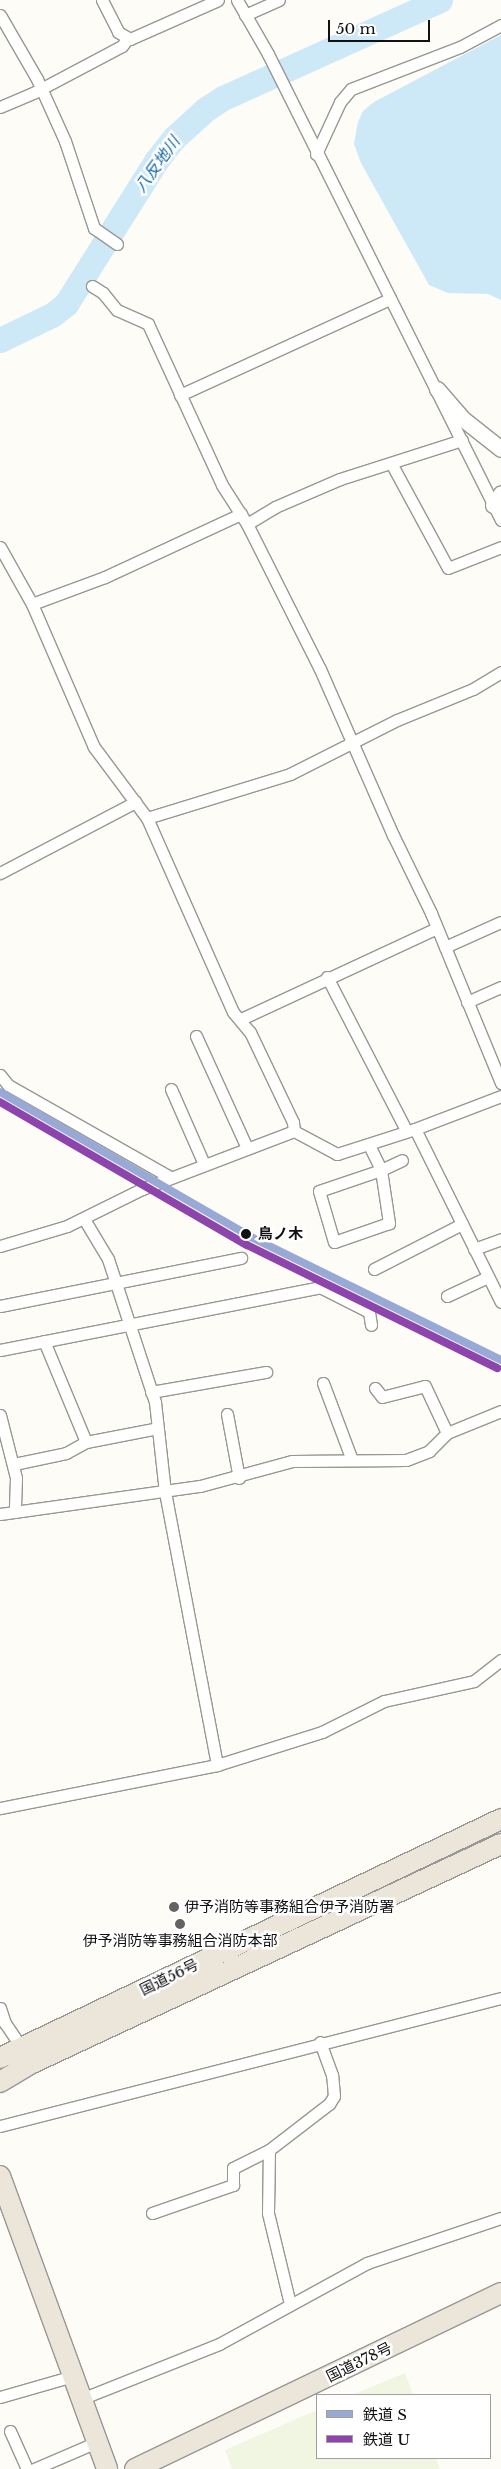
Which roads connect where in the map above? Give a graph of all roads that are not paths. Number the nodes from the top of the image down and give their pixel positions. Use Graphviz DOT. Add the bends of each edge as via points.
graph roads {
  1 [pos="102,0"];
  2 [pos="218,0"];
  3 [pos="237,0"];
  4 [pos="279,0"];
  5 [pos="0,15"];
  6 [pos="245,15"];
  7 [pos="501,25"];
  8 [pos="127,39"];
  9 [pos="40,88"];
  10 [pos="0,107"];
  11 [pos="316,154"];
  12 [pos="115,243"];
  13 [pos="92,286"];
  14 [pos="390,299"];
  15 [pos="437,389"];
  16 [pos="180,395"];
  17 [pos="462,440"];
  18 [pos="501,450"];
  19 [pos="391,463"];
  20 [pos="497,499"];
  21 [pos="244,519"];
  22 [pos="501,520"];
  23 [pos="0,547"];
  24 [pos="501,547"];
  25 [pos="32,604"];
  26 [pos="501,672"];
  27 [pos="353,744"];
  28 [pos="135,802"];
  29 [pos="147,818"];
  30 [pos="0,873"];
  31 [pos="498,923"];
  32 [pos="437,928"];
  33 [pos="501,936"];
  34 [pos="445,947"];
  35 [pos="327,977"];
  36 [pos="501,988"];
  37 [pos="467,1002"];
  38 [pos="241,1019"];
  39 [pos="196,1036"];
  40 [pos="0,1075"];
  41 [pos="501,1084"];
  42 [pos="171,1088"];
  43 [pos="501,1096"];
  44 [pos="410,1130"];
  45 [pos="294,1131"];
  46 [pos="369,1145"];
  47 [pos="247,1148"];
  48 [pos="402,1160"];
  49 [pos="204,1164"];
  50 [pos="381,1170"];
  51 [pos="170,1177"];
  52 [pos="84,1219"];
  53 [pos="462,1224"];
  54 [pos="501,1238"];
  55 [pos="0,1246"];
  56 [pos="474,1249"];
  57 [pos="241,1258"];
  58 [pos="374,1269"];
  59 [pos="488,1277"];
  60 [pos="116,1282"];
  61 [pos="446,1296"];
  62 [pos="501,1302"];
  63 [pos="0,1306"];
  64 [pos="128,1324"];
  65 [pos="371,1325"];
  66 [pos="44,1340"];
  67 [pos="0,1350"];
  68 [pos="266,1372"];
  69 [pos="323,1383"];
  70 [pos="374,1388"];
  71 [pos="152,1392"];
  72 [pos="501,1411"];
  73 [pos="227,1414"];
  74 [pos="0,1415"];
  75 [pos="2,1428"];
  76 [pos="158,1428"];
  77 [pos="447,1433"];
  78 [pos="86,1442"];
  79 [pos="352,1460"];
  80 [pos="14,1464"];
  81 [pos="239,1478"];
  82 [pos="165,1492"];
  83 [pos="15,1512"];
  84 [pos="0,1514"];
  85 [pos="501,1660"];
  86 [pos="217,1765"];
  87 [pos="0,1808"];
  88 [pos="501,1819"];
  89 [pos="501,1844"];
  90 [pos="501,1998"];
  91 [pos="0,2008"];
  92 [pos="320,2042"];
  93 [pos="26,2056"];
  94 [pos="0,2058"];
  95 [pos="0,2082"];
  96 [pos="0,2126"];
  97 [pos="269,2150"];
  98 [pos="0,2176"];
  99 [pos="152,2213"];
  100 [pos="501,2218"];
  101 [pos="501,2293"];
  102 [pos="290,2304"];
  103 [pos="73,2376"];
  104 [pos="0,2398"];
  105 [pos="81,2399"];
  106 [pos="10,2431"];
  107 [pos="97,2442"];
  108 [pos="33,2469"];
  109 [pos="107,2469"];
  110 [pos="135,2469"];
  1 -- 8 [label="street" via="118,32"];
  2 -- 8 [label="street"];
  3 -- 6 [label="street"];
  4 -- 6 [label="street"];
  5 -- 9 [label="street"];
  6 -- 11 [label="street"];
  7 -- 11 [label="street" via="460,47 351,90 340,102"];
  8 -- 9 [label="street" via="122,46"];
  9 -- 10 [label="street"];
  9 -- 12 [label="street" via="74,166 86,208 100,235"];
  11 -- 14 [label="street"];
  13 -- 16 [label="street" via="100,290 117,310 148,324"];
  14 -- 15 [label="street"];
  14 -- 16 [label="street"];
  15 -- 17 [label="street"];
  15 -- 18 [label="street" via="463,419"];
  16 -- 21 [label="street" via="222,485"];
  17 -- 19 [label="street"];
  17 -- 20 [label="street"];
  19 -- 21 [label="street"];
  19 -- 24 [label="street" via="448,568"];
  20 -- 22 [label="street"];
  21 -- 25 [label="street"];
  21 -- 27 [label="street" via="320,669"];
  23 -- 25 [label="street"];
  25 -- 28 [label="street" via="83,725"];
  26 -- 27 [label="street" via="473,689 398,720"];
  27 -- 29 [label="street" via="276,779"];
  27 -- 32 [label="street"];
  28 -- 29 [label="street"];
  28 -- 30 [label="street"];
  29 -- 38 [label="street" via="233,1012"];
  31 -- 33 [label="street"];
  31 -- 34 [label="street"];
  32 -- 34 [label="street"];
  32 -- 35 [label="street"];
  34 -- 37 [label="street"];
  35 -- 38 [label="street"];
  35 -- 44 [label="street"];
  36 -- 37 [label="street"];
  37 -- 41 [label="street"];
  38 -- 45 [label="street" via="293,1122"];
  39 -- 47 [label="street"];
  40 -- 51 [label="street" via="8,1085"];
  42 -- 49 [label="street"];
  43 -- 44 [label="street"];
  44 -- 46 [label="street"];
  44 -- 53 [label="street"];
  45 -- 46 [label="street" via="337,1154"];
  45 -- 47 [label="street"];
  46 -- 50 [label="street"];
  47 -- 49 [label="street"];
  48 -- 50 [label="street"];
  49 -- 51 [label="street"];
  50 -- 50 [label="street" via="389,1223 334,1242 319,1191"];
  51 -- 52 [label="street"];
  52 -- 55 [label="street"];
  52 -- 60 [label="street" via="108,1259"];
  53 -- 56 [label="street"];
  53 -- 58 [label="street"];
  54 -- 56 [label="street"];
  56 -- 59 [label="street"];
  57 -- 60 [label="street"];
  59 -- 61 [label="street"];
  59 -- 62 [label="street"];
  60 -- 63 [label="street"];
  60 -- 64 [label="street"];
  64 -- 65 [label="street" via="320,1287 369,1312"];
  64 -- 66 [label="street"];
  64 -- 71 [label="street"];
  66 -- 67 [label="street"];
  66 -- 78 [label="street"];
  68 -- 71 [label="street"];
  69 -- 79 [label="street"];
  70 -- 77 [label="street" via="382,1397 425,1386"];
  71 -- 76 [label="street"];
  72 -- 77 [label="street"];
  73 -- 81 [label="street"];
  74 -- 75 [label="street"];
  75 -- 80 [label="street"];
  76 -- 78 [label="street"];
  76 -- 82 [label="street"];
  77 -- 79 [label="street" via="430,1451 406,1460"];
  78 -- 80 [label="street" via="66,1453"];
  79 -- 81 [label="street" via="292,1460"];
  80 -- 83 [label="street"];
  81 -- 82 [label="street"];
  82 -- 83 [label="street"];
  82 -- 86 [label="street"];
  83 -- 84 [label="street"];
  85 -- 86 [label="street" via="474,1681 384,1701 322,1732"];
  86 -- 87 [label="street"];
  88 -- 93 [label="highway, 国道56号"];
  89 -- 93 [label="highway, 国道56号"];
  90 -- 92 [label="street"];
  91 -- 93 [label="street" via="5,2023"];
  92 -- 96 [label="street"];
  92 -- 97 [label="street" via="332,2075 334,2096"];
  93 -- 94 [label="highway, 国道56号"];
  93 -- 95 [label="highway, 国道56号"];
  97 -- 99 [label="street" via="233,2168 232,2185"];
  97 -- 102 [label="street" via="268,2213"];
  98 -- 103 [label="highway"];
  100 -- 102 [label="street" via="367,2263"];
  101 -- 110 [label="highway, 国道378号"];
  102 -- 105 [label="street" via="219,2344"];
  103 -- 104 [label="street"];
  103 -- 105 [label="highway"];
  105 -- 107 [label="highway"];
  106 -- 108 [label="street"];
  107 -- 108 [label="street"];
  107 -- 109 [label="highway"];
}
